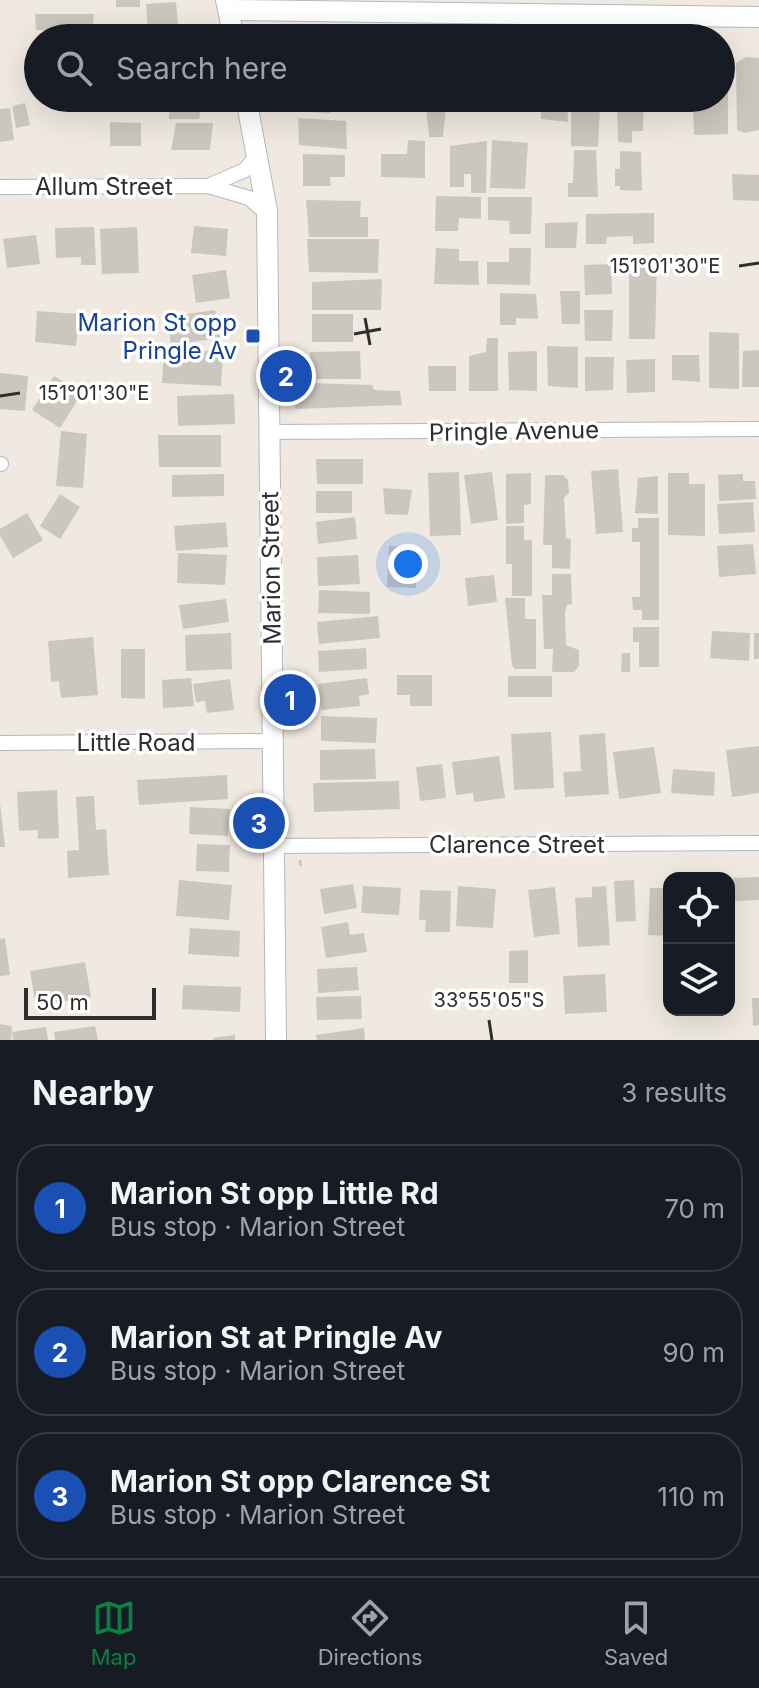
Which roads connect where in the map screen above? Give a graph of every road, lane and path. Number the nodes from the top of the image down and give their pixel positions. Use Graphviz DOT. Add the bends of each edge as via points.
graph roads {
  1 [pos="227,5"];
  2 [pos="759,17"];
  3 [pos="249,112"];
  4 [pos="258,153"];
  5 [pos="208,186"];
  6 [pos="0,187"];
  7 [pos="267,214"];
  8 [pos="759,429"];
  9 [pos="269,432"];
  10 [pos="273,741"];
  11 [pos="0,743"];
  12 [pos="759,843"];
  13 [pos="274,846"];
  14 [pos="300,860"];
  15 [pos="301,869"];
  16 [pos="276,1040"];
  1 -- 2 [label="main road"];
  3 -- 4 [label="main road, Marion Street"];
  4 -- 5 [label="street, Allum Street" via="245,170"];
  4 -- 7 [label="main road, Marion Street"];
  5 -- 6 [label="street, Allum Street"];
  5 -- 7 [label="street, Allum Street" via="249,198"];
  7 -- 9 [label="main road, Marion Street"];
  8 -- 9 [label="street, Pringle Avenue"];
  9 -- 10 [label="main road, Marion Street"];
  10 -- 11 [label="street, Little Road"];
  10 -- 13 [label="main road, Marion Street"];
  12 -- 13 [label="street, Clarence Street"];
  13 -- 16 [label="main road, Marion Street"];
  14 -- 15 [label="path"];
}
